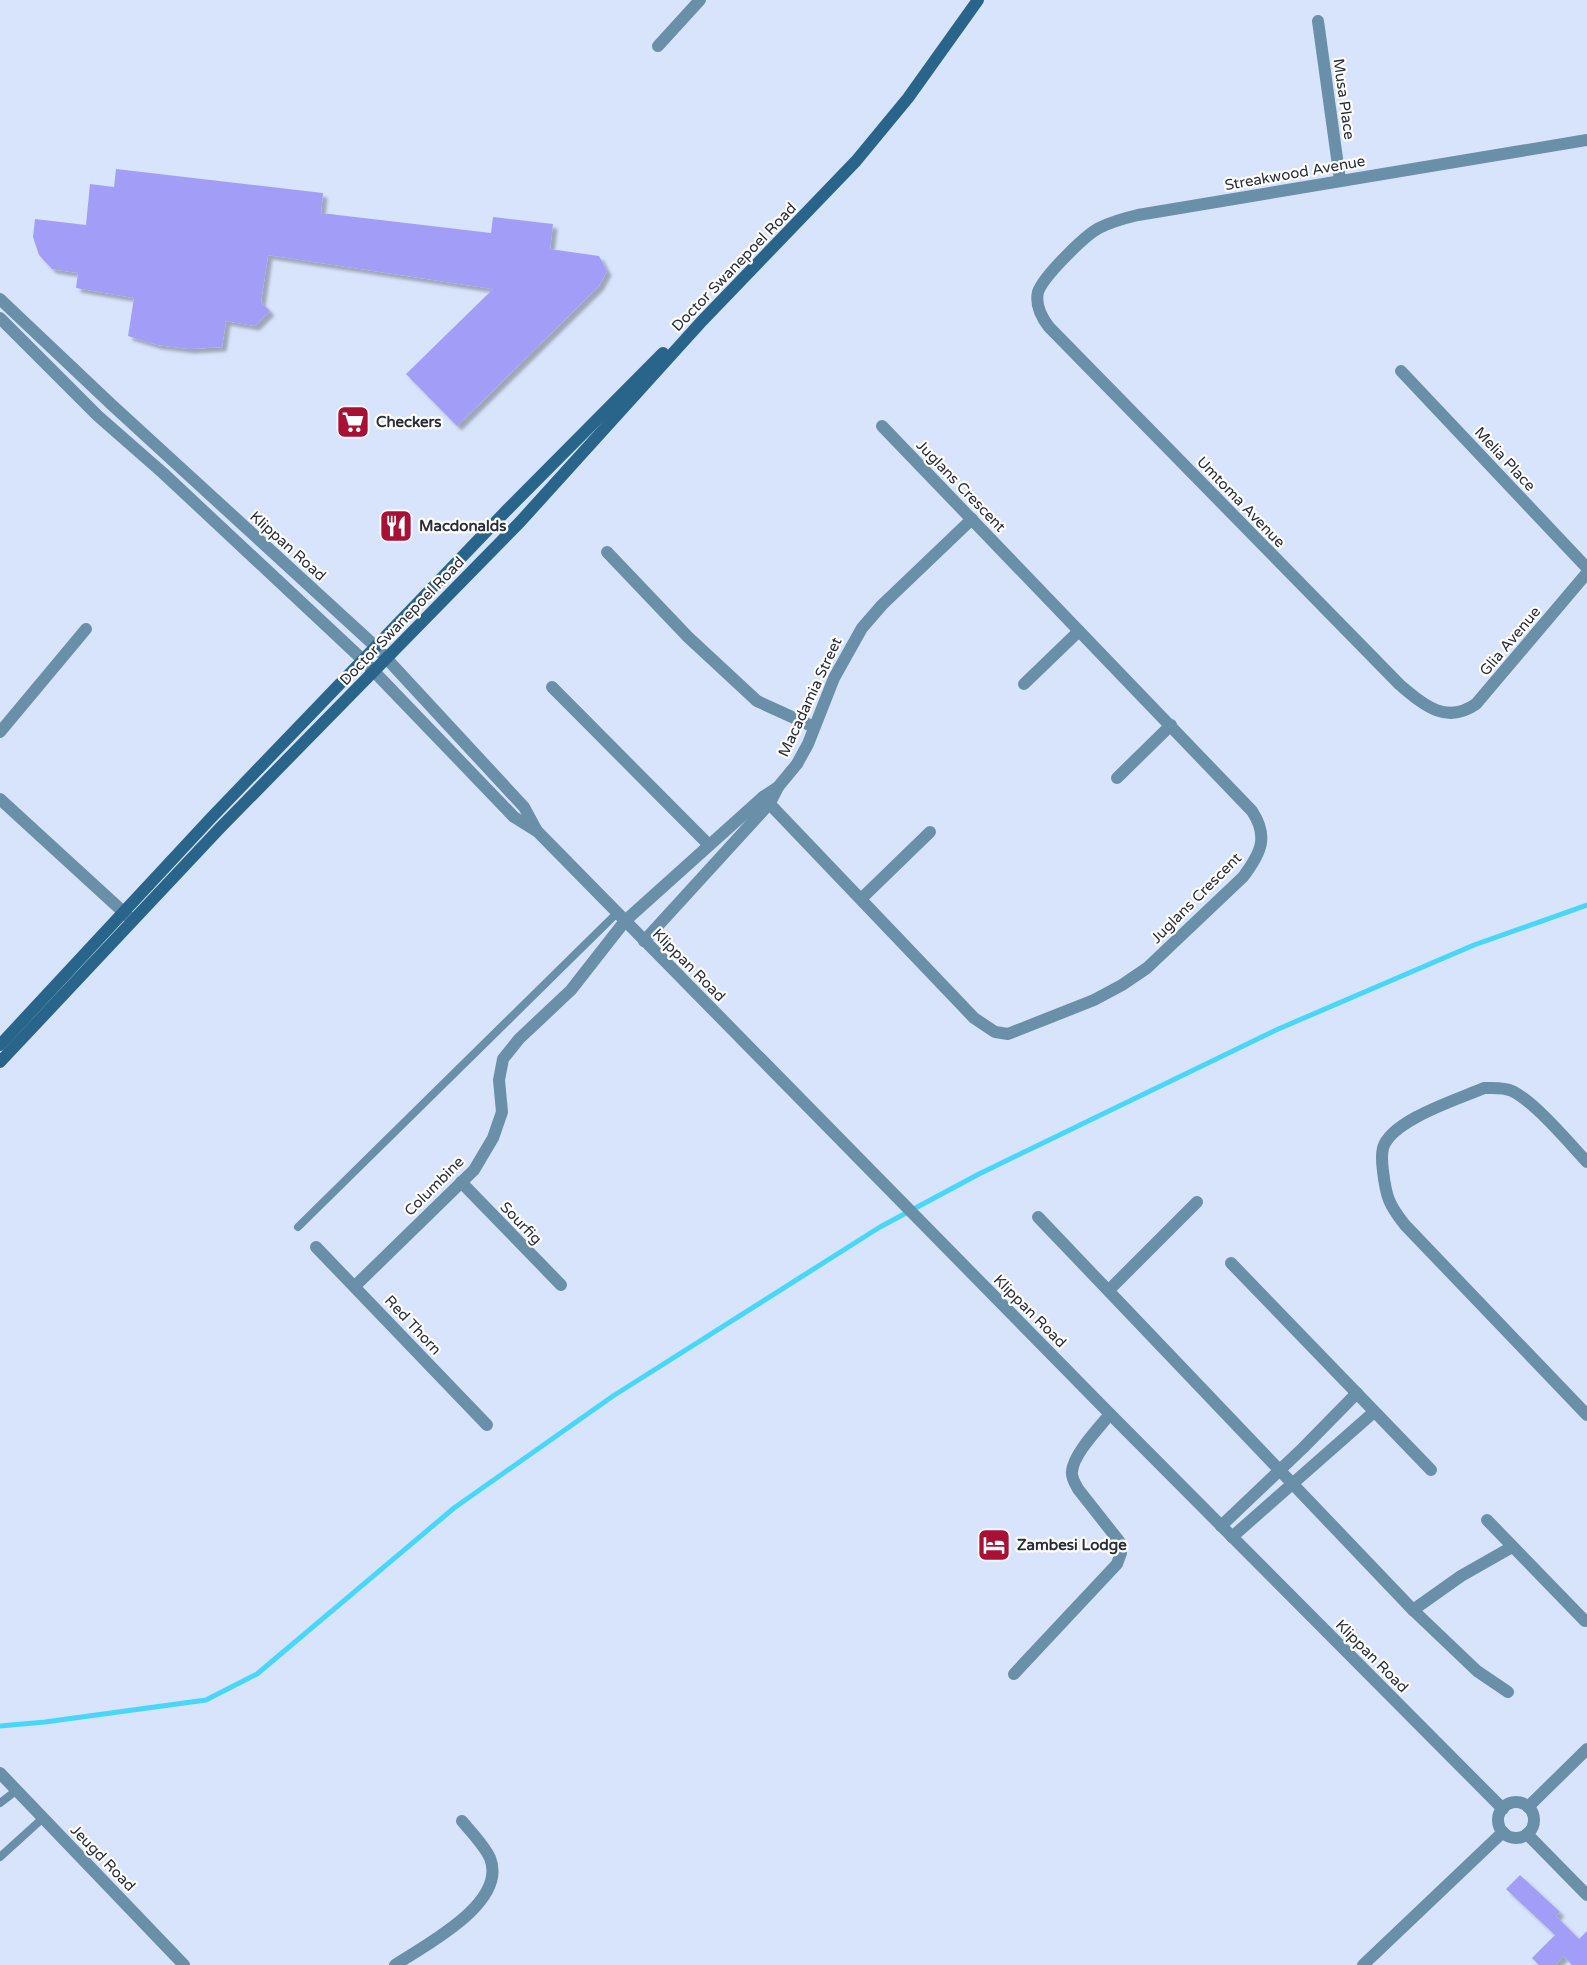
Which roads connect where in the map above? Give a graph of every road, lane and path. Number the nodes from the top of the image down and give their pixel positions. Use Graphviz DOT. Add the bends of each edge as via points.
graph roads {
  1 [pos="700,0"];
  2 [pos="969,0"];
  3 [pos="978,0"];
  4 [pos="1318,21"];
  5 [pos="658,46"];
  6 [pos="1587,140"];
  7 [pos="1340,180"];
  8 [pos="1038,293"];
  9 [pos="0,299"];
  10 [pos="0,318"];
  11 [pos="1401,371"];
  12 [pos="112,405"];
  13 [pos="98,416"];
  14 [pos="882,426"];
  15 [pos="161,450"];
  16 [pos="163,473"];
  17 [pos="972,519"];
  18 [pos="607,552"];
  19 [pos="1587,568"];
  20 [pos="1587,573"];
  21 [pos="86,629"];
  22 [pos="1079,631"];
  23 [pos="375,646"];
  24 [pos="387,658"];
  25 [pos="363,660"];
  26 [pos="374,671"];
  27 [pos="1024,684"];
  28 [pos="552,687"];
  29 [pos="1447,714"];
  30 [pos="1171,725"];
  31 [pos="814,728"];
  32 [pos="0,732"];
  33 [pos="1117,778"];
  34 [pos="0,799"];
  35 [pos="766,800"];
  36 [pos="538,832"];
  37 [pos="930,832"];
  38 [pos="709,845"];
  39 [pos="861,899"];
  40 [pos="128,916"];
  41 [pos="621,917"];
  42 [pos="644,941"];
  43 [pos="0,1045"];
  44 [pos="0,1062"];
  45 [pos="1587,1162"];
  46 [pos="461,1182"];
  47 [pos="1197,1202"];
  48 [pos="1038,1217"];
  49 [pos="298,1227"];
  50 [pos="316,1246"];
  51 [pos="1231,1263"];
  52 [pos="561,1285"];
  53 [pos="355,1286"];
  54 [pos="1109,1290"];
  55 [pos="1357,1393"];
  56 [pos="1374,1412"];
  57 [pos="1110,1414"];
  58 [pos="1587,1415"];
  59 [pos="487,1425"];
  60 [pos="1431,1470"];
  61 [pos="1280,1471"];
  62 [pos="1292,1484"];
  63 [pos="1487,1520"];
  64 [pos="1221,1526"];
  65 [pos="1232,1537"];
  66 [pos="1512,1547"];
  67 [pos="1413,1610"];
  68 [pos="1585,1621"];
  69 [pos="1014,1674"];
  70 [pos="1508,1692"];
  71 [pos="1587,1749"];
  72 [pos="0,1773"];
  73 [pos="17,1790"];
  74 [pos="0,1803"];
  75 [pos="1528,1807"];
  76 [pos="1503,1809"];
  77 [pos="43,1818"];
  78 [pos="462,1821"];
  79 [pos="1503,1832"];
  80 [pos="1527,1834"];
  81 [pos="0,1857"];
  82 [pos="1587,1895"];
  83 [pos="184,1965"];
  84 [pos="395,1965"];
  85 [pos="1363,1965"];
  1 -- 5 [label="street"];
  2 -- 23 [label="main road, Doctor Swanepoel Road" via="904,91 822,188"];
  3 -- 24 [label="main road, Doctor Swanepoel Road" via="908,98 856,160 702,321 520,522"];
  4 -- 7 [label="street, Musa Place"];
  6 -- 7 [label="street, Streakwood Avenue"];
  7 -- 8 [label="street, Streakwood Avenue" via="1115,221 1079,243"];
  8 -- 29 [label="street, Umtoma Avenue" via="1038,307 1048,327 1400,686 1417,700"];
  9 -- 12 [label="street, Klippan Road"];
  10 -- 13 [label="street, Klippan Road"];
  11 -- 19 [label="street, Melia Place"];
  12 -- 13 [label="lane"];
  12 -- 15 [label="street, Klippan Road"];
  13 -- 16 [label="street, Klippan Road"];
  14 -- 17 [label="street, Juglans Crescent"];
  15 -- 16 [label="lane"];
  15 -- 23 [label="street, Klippan Road"];
  16 -- 25 [label="street, Klippan Road"];
  17 -- 22 [label="street, Juglans Crescent"];
  17 -- 31 [label="street, Macadamia Street" via="862,628 834,678"];
  18 -- 31 [label="street" via="688,637 757,701"];
  20 -- 29 [label="street, Glia Avenue" via="1476,704"];
  21 -- 32 [label="street"];
  22 -- 27 [label="street"];
  22 -- 30 [label="street, Juglans Crescent"];
  23 -- 24 [label="street, Klippan Road"];
  23 -- 25 [label="main road, Doctor Swanepoel Road"];
  24 -- 26 [label="main road, Doctor Swanepoel Road"];
  24 -- 36 [label="street, Klippan Road" via="524,807"];
  25 -- 26 [label="street, Klippan Road"];
  25 -- 40 [label="main road, Doctor Swanepoel Road" via="211,818"];
  26 -- 36 [label="street, Klippan Road" via="514,817"];
  26 -- 40 [label="main road, Doctor Swanepoel Road"];
  28 -- 38 [label="street"];
  30 -- 33 [label="street"];
  30 -- 39 [label="street, Juglans Crescent" via="1252,811 1259,823 1261,848 1243,877 1147,968 1094,1000 1022,1030 995,1032 974,1018"];
  31 -- 35 [label="street, Macadamia Street" via="797,764"];
  34 -- 40 [label="street"];
  35 -- 38 [label="street, Macadamia Street"];
  35 -- 39 [label="street, Juglans Crescent"];
  35 -- 42 [label="street, Macadamia Street"];
  36 -- 41 [label="street, Klippan Road"];
  37 -- 39 [label="street"];
  38 -- 41 [label="street, Macadamia Street"];
  40 -- 43 [label="main road, Doctor Swanepoel Road"];
  40 -- 44 [label="main road, Doctor Swanepoel Road"];
  41 -- 42 [label="street, Klippan Road"];
  41 -- 46 [label="street, Columbine" via="571,990 503,1059 499,1080 502,1112 493,1138 474,1170"];
  41 -- 49 [label="lane"];
  42 -- 57 [label="street, Klippan Road"];
  45 -- 58 [label="street" via="1525,1100 1499,1088 1484,1088 1402,1125 1383,1146 1382,1157 1386,1195 1405,1226"];
  46 -- 52 [label="street, Sourfig"];
  46 -- 53 [label="street, Columbine"];
  47 -- 54 [label="street"];
  48 -- 54 [label="street"];
  50 -- 53 [label="street, Red Thorn"];
  51 -- 55 [label="street"];
  53 -- 59 [label="street, Red Thorn"];
  54 -- 61 [label="street"];
  55 -- 56 [label="street"];
  55 -- 61 [label="street"];
  56 -- 60 [label="street"];
  56 -- 62 [label="street"];
  57 -- 64 [label="street, Klippan Road"];
  57 -- 69 [label="street" via="1079,1453 1072,1472 1078,1489 1119,1541 1121,1553 1117,1564"];
  61 -- 62 [label="street"];
  61 -- 64 [label="street"];
  62 -- 65 [label="street"];
  62 -- 67 [label="street"];
  63 -- 66 [label="street"];
  64 -- 65 [label="street, Klippan Road"];
  65 -- 76 [label="street, Klippan Road"];
  66 -- 67 [label="street"];
  66 -- 68 [label="street"];
  67 -- 70 [label="street" via="1477,1671"];
  71 -- 75 [label="street"];
  72 -- 73 [label="street, Jeugd Road"];
  73 -- 74 [label="lane"];
  73 -- 77 [label="street, Jeugd Road"];
  75 -- 76 [label="street" via="1515,1803"];
  75 -- 80 [label="street" via="1534,1820"];
  76 -- 79 [label="street" via="1499,1821"];
  77 -- 81 [label="lane"];
  77 -- 83 [label="street, Jeugd Road"];
  78 -- 84 [label="street" via="490,1859 491,1883 481,1901 459,1922"];
  79 -- 80 [label="street" via="1515,1838"];
  79 -- 85 [label="street"];
  80 -- 82 [label="street"];
}
